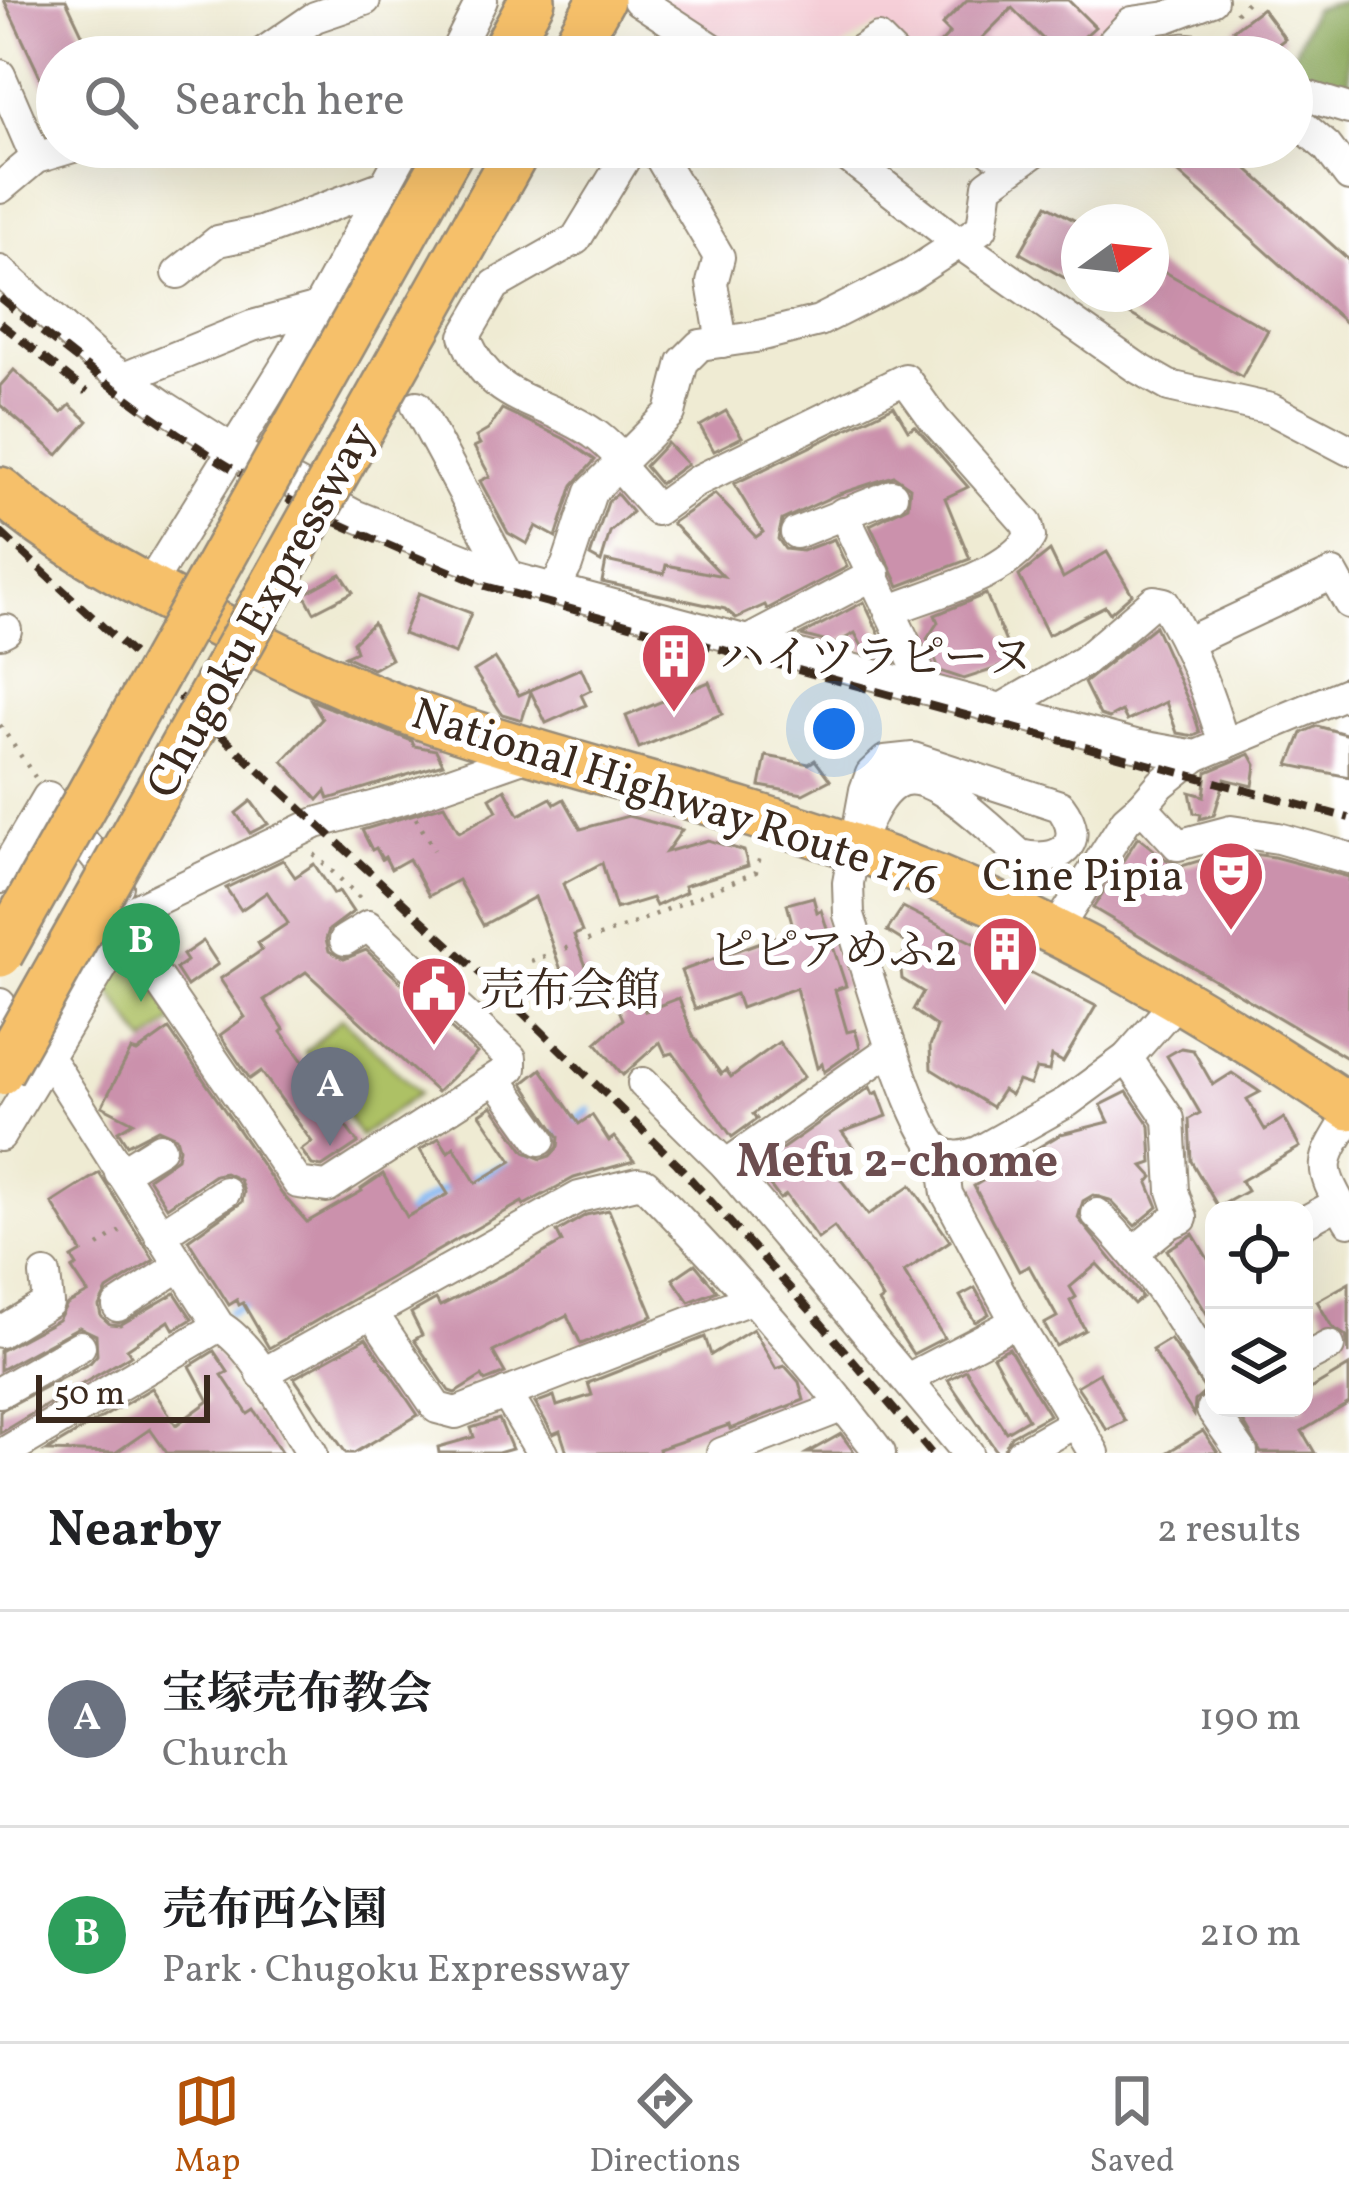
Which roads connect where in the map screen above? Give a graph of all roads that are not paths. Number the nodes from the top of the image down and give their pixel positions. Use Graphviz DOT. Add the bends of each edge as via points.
graph roads {
  1 [pos="365,0"];
  2 [pos="482,0"];
  3 [pos="532,0"];
  4 [pos="601,0"];
  5 [pos="638,0"];
  6 [pos="1212,0"];
  7 [pos="287,36"];
  8 [pos="463,36"];
  9 [pos="512,36"];
  10 [pos="581,36"];
  11 [pos="693,36"];
  12 [pos="1119,36"];
  13 [pos="1160,36"];
  14 [pos="1172,36"];
  15 [pos="0,74"];
  16 [pos="1313,98"];
  17 [pos="1349,109"];
  18 [pos="1313,135"];
  19 [pos="36,158"];
  20 [pos="395,168"];
  21 [pos="441,168"];
  22 [pos="507,168"];
  23 [pos="619,168"];
  24 [pos="667,168"];
  25 [pos="863,168"];
  26 [pos="1012,168"];
  27 [pos="1349,176"];
  28 [pos="386,185"];
  29 [pos="0,188"];
  30 [pos="958,243"];
  31 [pos="0,271"];
  32 [pos="178,273"];
  33 [pos="315,309"];
  34 [pos="722,342"];
  35 [pos="124,377"];
  36 [pos="417,406"];
  37 [pos="233,450"];
  38 [pos="1349,450"];
  39 [pos="620,462"];
  40 [pos="0,490"];
  41 [pos="892,495"];
  42 [pos="843,513"];
  43 [pos="796,533"];
  44 [pos="875,574"];
  45 [pos="509,578"];
  46 [pos="148,588"];
  47 [pos="554,590"];
  48 [pos="1349,603"];
  49 [pos="891,610"];
  50 [pos="746,642"];
  51 [pos="1188,642"];
  52 [pos="926,689"];
  53 [pos="1349,692"];
  54 [pos="1003,708"];
  55 [pos="1210,751"];
  56 [pos="537,752"];
  57 [pos="1142,806"];
  58 [pos="856,848"];
  59 [pos="1349,858"];
  60 [pos="0,878"];
  61 [pos="130,919"];
  62 [pos="1055,932"];
  63 [pos="345,940"];
  64 [pos="0,954"];
  65 [pos="1178,1000"];
  66 [pos="0,1004"];
  67 [pos="893,1052"];
  68 [pos="46,1057"];
  69 [pos="1127,1058"];
  70 [pos="0,1072"];
  71 [pos="497,1080"];
  72 [pos="643,1083"];
  73 [pos="1349,1107"];
  74 [pos="1349,1117"];
  75 [pos="0,1136"];
  76 [pos="540,1140"];
  77 [pos="160,1148"];
  78 [pos="950,1156"];
  79 [pos="726,1165"];
  80 [pos="120,1173"];
  81 [pos="225,1192"];
  82 [pos="1344,1212"];
  83 [pos="1097,1214"];
  84 [pos="1313,1220"];
  85 [pos="153,1224"];
  86 [pos="1135,1251"];
  87 [pos="180,1266"];
  88 [pos="45,1275"];
  89 [pos="750,1299"];
  90 [pos="118,1306"];
  91 [pos="373,1314"];
  92 [pos="1016,1322"];
  93 [pos="219,1326"];
  94 [pos="0,1332"];
  95 [pos="80,1346"];
  96 [pos="1205,1359"];
  97 [pos="262,1374"];
  98 [pos="909,1378"];
  99 [pos="0,1392"];
  100 [pos="506,1393"];
  101 [pos="844,1406"];
  102 [pos="1217,1417"];
  103 [pos="1076,1421"];
  104 [pos="18,1450"];
  105 [pos="312,1453"];
  106 [pos="542,1453"];
  107 [pos="722,1453"];
  108 [pos="880,1453"];
  109 [pos="968,1453"];
  110 [pos="1021,1453"];
  111 [pos="1094,1453"];
  112 [pos="1242,1453"];
  1 -- 7 [label="street"];
  2 -- 8 [label="street"];
  3 -- 9 [label="highway"];
  4 -- 10 [label="highway"];
  5 -- 11 [label="street"];
  6 -- 14 [label="street"];
  12 -- 13 [label="street" via="1132,22"];
  15 -- 19 [label="street"];
  16 -- 17 [label="street"];
  18 -- 27 [label="street"];
  19 -- 29 [label="street"];
  20 -- 28 [label="street"];
  21 -- 64 [label="highway, Chugoku Expressway, bridge"];
  22 -- 70 [label="highway, Chugoku Expressway, bridge"];
  23 -- 39 [label="street" via="576,239 495,285 465,336 491,380 595,434"];
  24 -- 34 [label="street" via="719,257 712,283"];
  25 -- 30 [label="street"];
  26 -- 30 [label="street" via="988,185 982,228"];
  28 -- 32 [label="street" via="218,241"];
  28 -- 33 [label="street"];
  30 -- 34 [label="street" via="855,306"];
  30 -- 38 [label="street" via="1169,386 1271,409"];
  31 -- 35 [label="street"];
  33 -- 35 [label="street"];
  33 -- 37 [label="street"];
  34 -- 39 [label="street" via="700,345 683,362 670,413"];
  35 -- 37 [label="street"];
  36 -- 45 [label="street"];
  37 -- 45 [label="street" via="354,515"];
  37 -- 46 [label="street"];
  39 -- 47 [label="street" via="590,492"];
  39 -- 49 [label="street" via="657,510 697,482 905,380 1030,537 998,567"];
  40 -- 46 [label="highway, National Highway Route 176"];
  41 -- 42 [label="street"];
  42 -- 43 [label="street"];
  42 -- 44 [label="street"];
  44 -- 49 [label="street"];
  44 -- 50 [label="street"];
  45 -- 47 [label="street"];
  46 -- 56 [label="highway, National Highway Route 176" via="298,664 436,722"];
  47 -- 50 [label="street"];
  48 -- 51 [label="street" via="1334,574"];
  49 -- 52 [label="street"];
  50 -- 52 [label="street"];
  51 -- 54 [label="street" via="1164,603 1154,601 1084,662"];
  51 -- 55 [label="street" via="1206,682"];
  52 -- 54 [label="street"];
  53 -- 55 [label="street"];
  54 -- 55 [label="street" via="1135,745"];
  55 -- 57 [label="street"];
  56 -- 58 [label="highway, National Highway Route 176"];
  56 -- 61 [label="street" via="305,827"];
  57 -- 59 [label="street" via="1178,844 1231,830"];
  57 -- 62 [label="street"];
  58 -- 58 [label="street" via="871,774 886,761 913,758 1060,806 1072,831 1059,854 1020,855 951,796 905,780 872,810"];
  58 -- 62 [label="highway, National Highway Route 176"];
  58 -- 67 [label="street" via="849,915"];
  60 -- 61 [label="street" via="48,796"];
  61 -- 68 [label="street"];
  61 -- 71 [label="street" via="298,1183 327,1187"];
  62 -- 65 [label="highway, National Highway Route 176"];
  63 -- 71 [label="street" via="368,926 511,1058 512,1068"];
  65 -- 69 [label="street"];
  65 -- 73 [label="highway, National Highway Route 176"];
  66 -- 68 [label="street"];
  67 -- 78 [label="street" via="933,1144"];
  67 -- 79 [label="street"];
  68 -- 75 [label="street"];
  68 -- 80 [label="street"];
  69 -- 78 [label="street" via="994,1144"];
  69 -- 86 [label="street" via="1169,1119 1182,1218"];
  71 -- 76 [label="street"];
  72 -- 79 [label="street"];
  74 -- 82 [label="street" via="1325,1154 1324,1172"];
  77 -- 80 [label="street"];
  78 -- 92 [label="street" via="947,1194"];
  79 -- 98 [label="street"];
  80 -- 85 [label="street"];
  81 -- 85 [label="street"];
  82 -- 84 [label="street"];
  83 -- 86 [label="street"];
  85 -- 87 [label="street"];
  86 -- 96 [label="street"];
  87 -- 90 [label="street"];
  87 -- 93 [label="street"];
  88 -- 94 [label="street" via="48,1303"];
  89 -- 91 [label="street" via="637,1183 579,1197"];
  89 -- 100 [label="street"];
  89 -- 101 [label="street"];
  91 -- 97 [label="street"];
  91 -- 100 [label="street" via="437,1408 456,1413"];
  92 -- 98 [label="street"];
  92 -- 103 [label="street"];
  93 -- 97 [label="street"];
  93 -- 104 [label="street"];
  95 -- 99 [label="street"];
  97 -- 105 [label="street"];
  98 -- 109 [label="street"];
  100 -- 106 [label="street"];
  101 -- 107 [label="street"];
  101 -- 108 [label="street"];
  102 -- 112 [label="street"];
  103 -- 110 [label="street"];
  103 -- 111 [label="street"];
}
